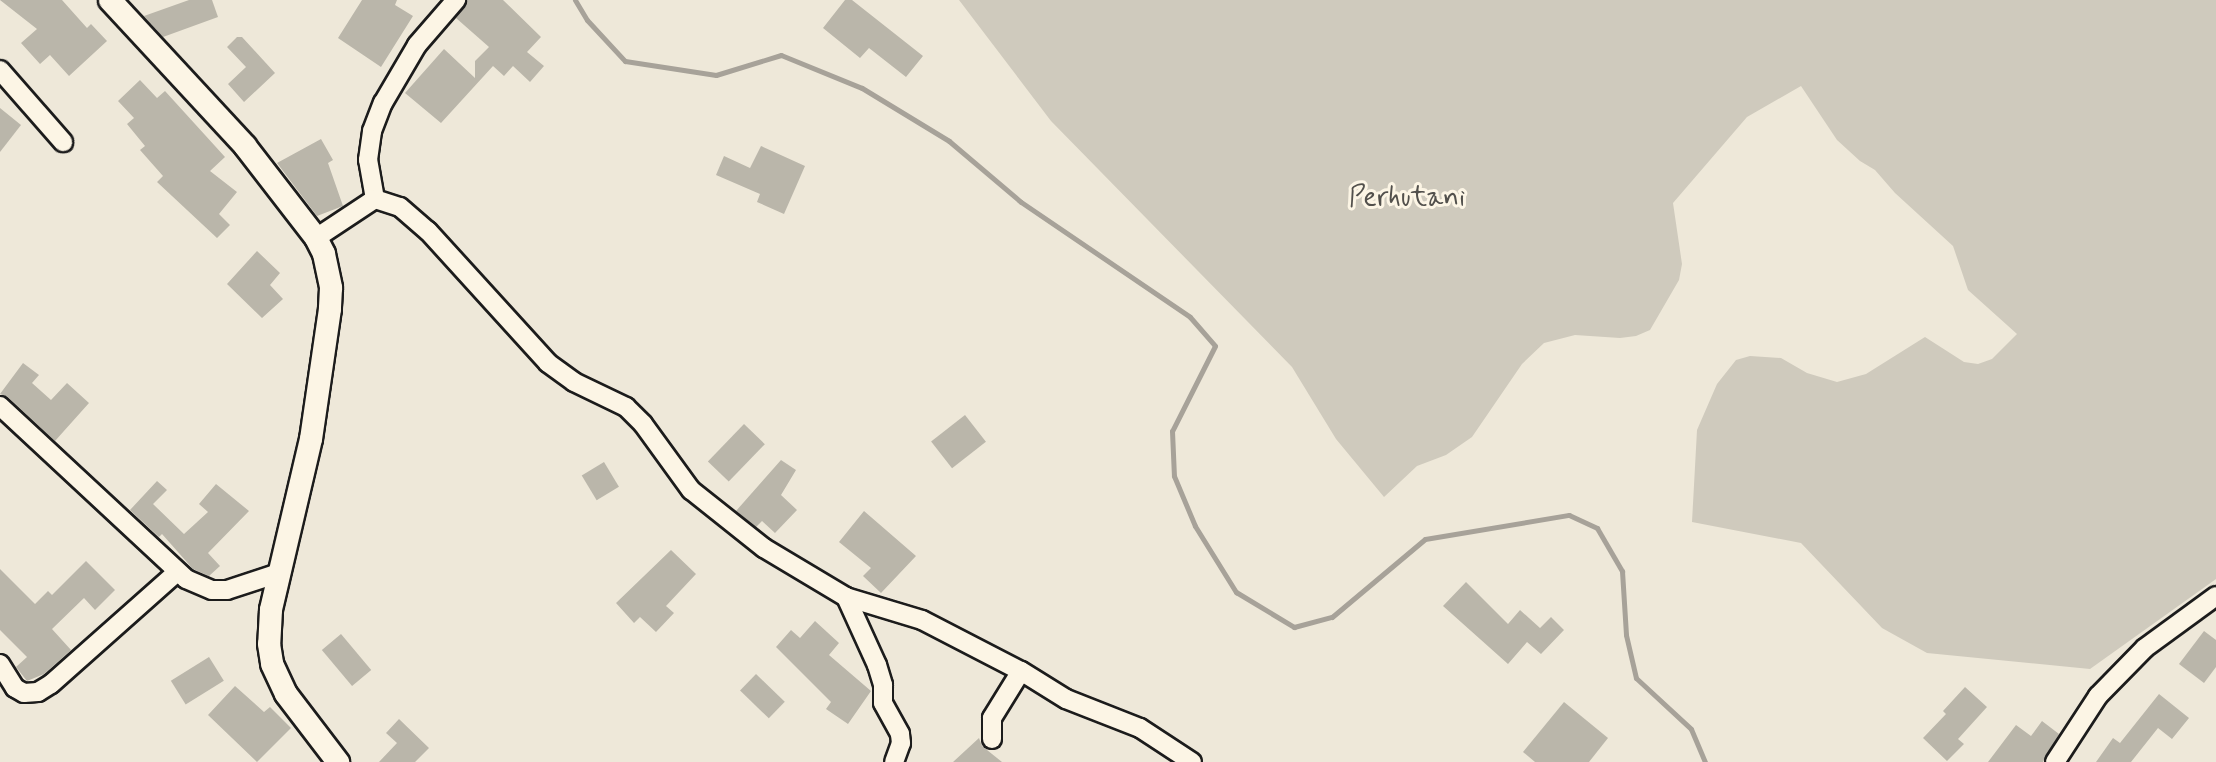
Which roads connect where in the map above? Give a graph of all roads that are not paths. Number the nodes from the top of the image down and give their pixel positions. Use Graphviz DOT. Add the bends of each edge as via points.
graph roads {
  1 [pos="110,0"];
  2 [pos="456,0"];
  3 [pos="0,70"];
  4 [pos="63,142"];
  5 [pos="375,199"];
  6 [pos="316,238"];
  7 [pos="0,406"];
  8 [pos="176,573"];
  9 [pos="279,573"];
  10 [pos="2216,596"];
  11 [pos="846,597"];
  12 [pos="0,664"];
  13 [pos="1021,671"];
  14 [pos="992,739"];
  15 [pos="338,762"];
  16 [pos="894,762"];
  17 [pos="1192,762"];
  18 [pos="2055,762"];
  1 -- 6 [label="street" via="245,146"];
  2 -- 5 [label="street" via="417,45 383,103 368,160"];
  3 -- 4 [label="street"];
  5 -- 6 [label="street"];
  5 -- 11 [label="street" via="415,218 561,374 626,407 708,505 764,548"];
  6 -- 9 [label="street" via="328,269 330,309 307,462"];
  7 -- 8 [label="street"];
  8 -- 9 [label="street" via="197,585 227,590"];
  8 -- 12 [label="street" via="38,692 15,688"];
  9 -- 15 [label="street" via="271,610 272,664 286,694"];
  10 -- 18 [label="street" via="2136,657 2098,696"];
  11 -- 13 [label="street" via="922,620"];
  11 -- 16 [label="street" via="877,665 883,703 900,734"];
  13 -- 14 [label="street" via="992,718"];
  13 -- 17 [label="street" via="1066,699 1140,728"];
}
